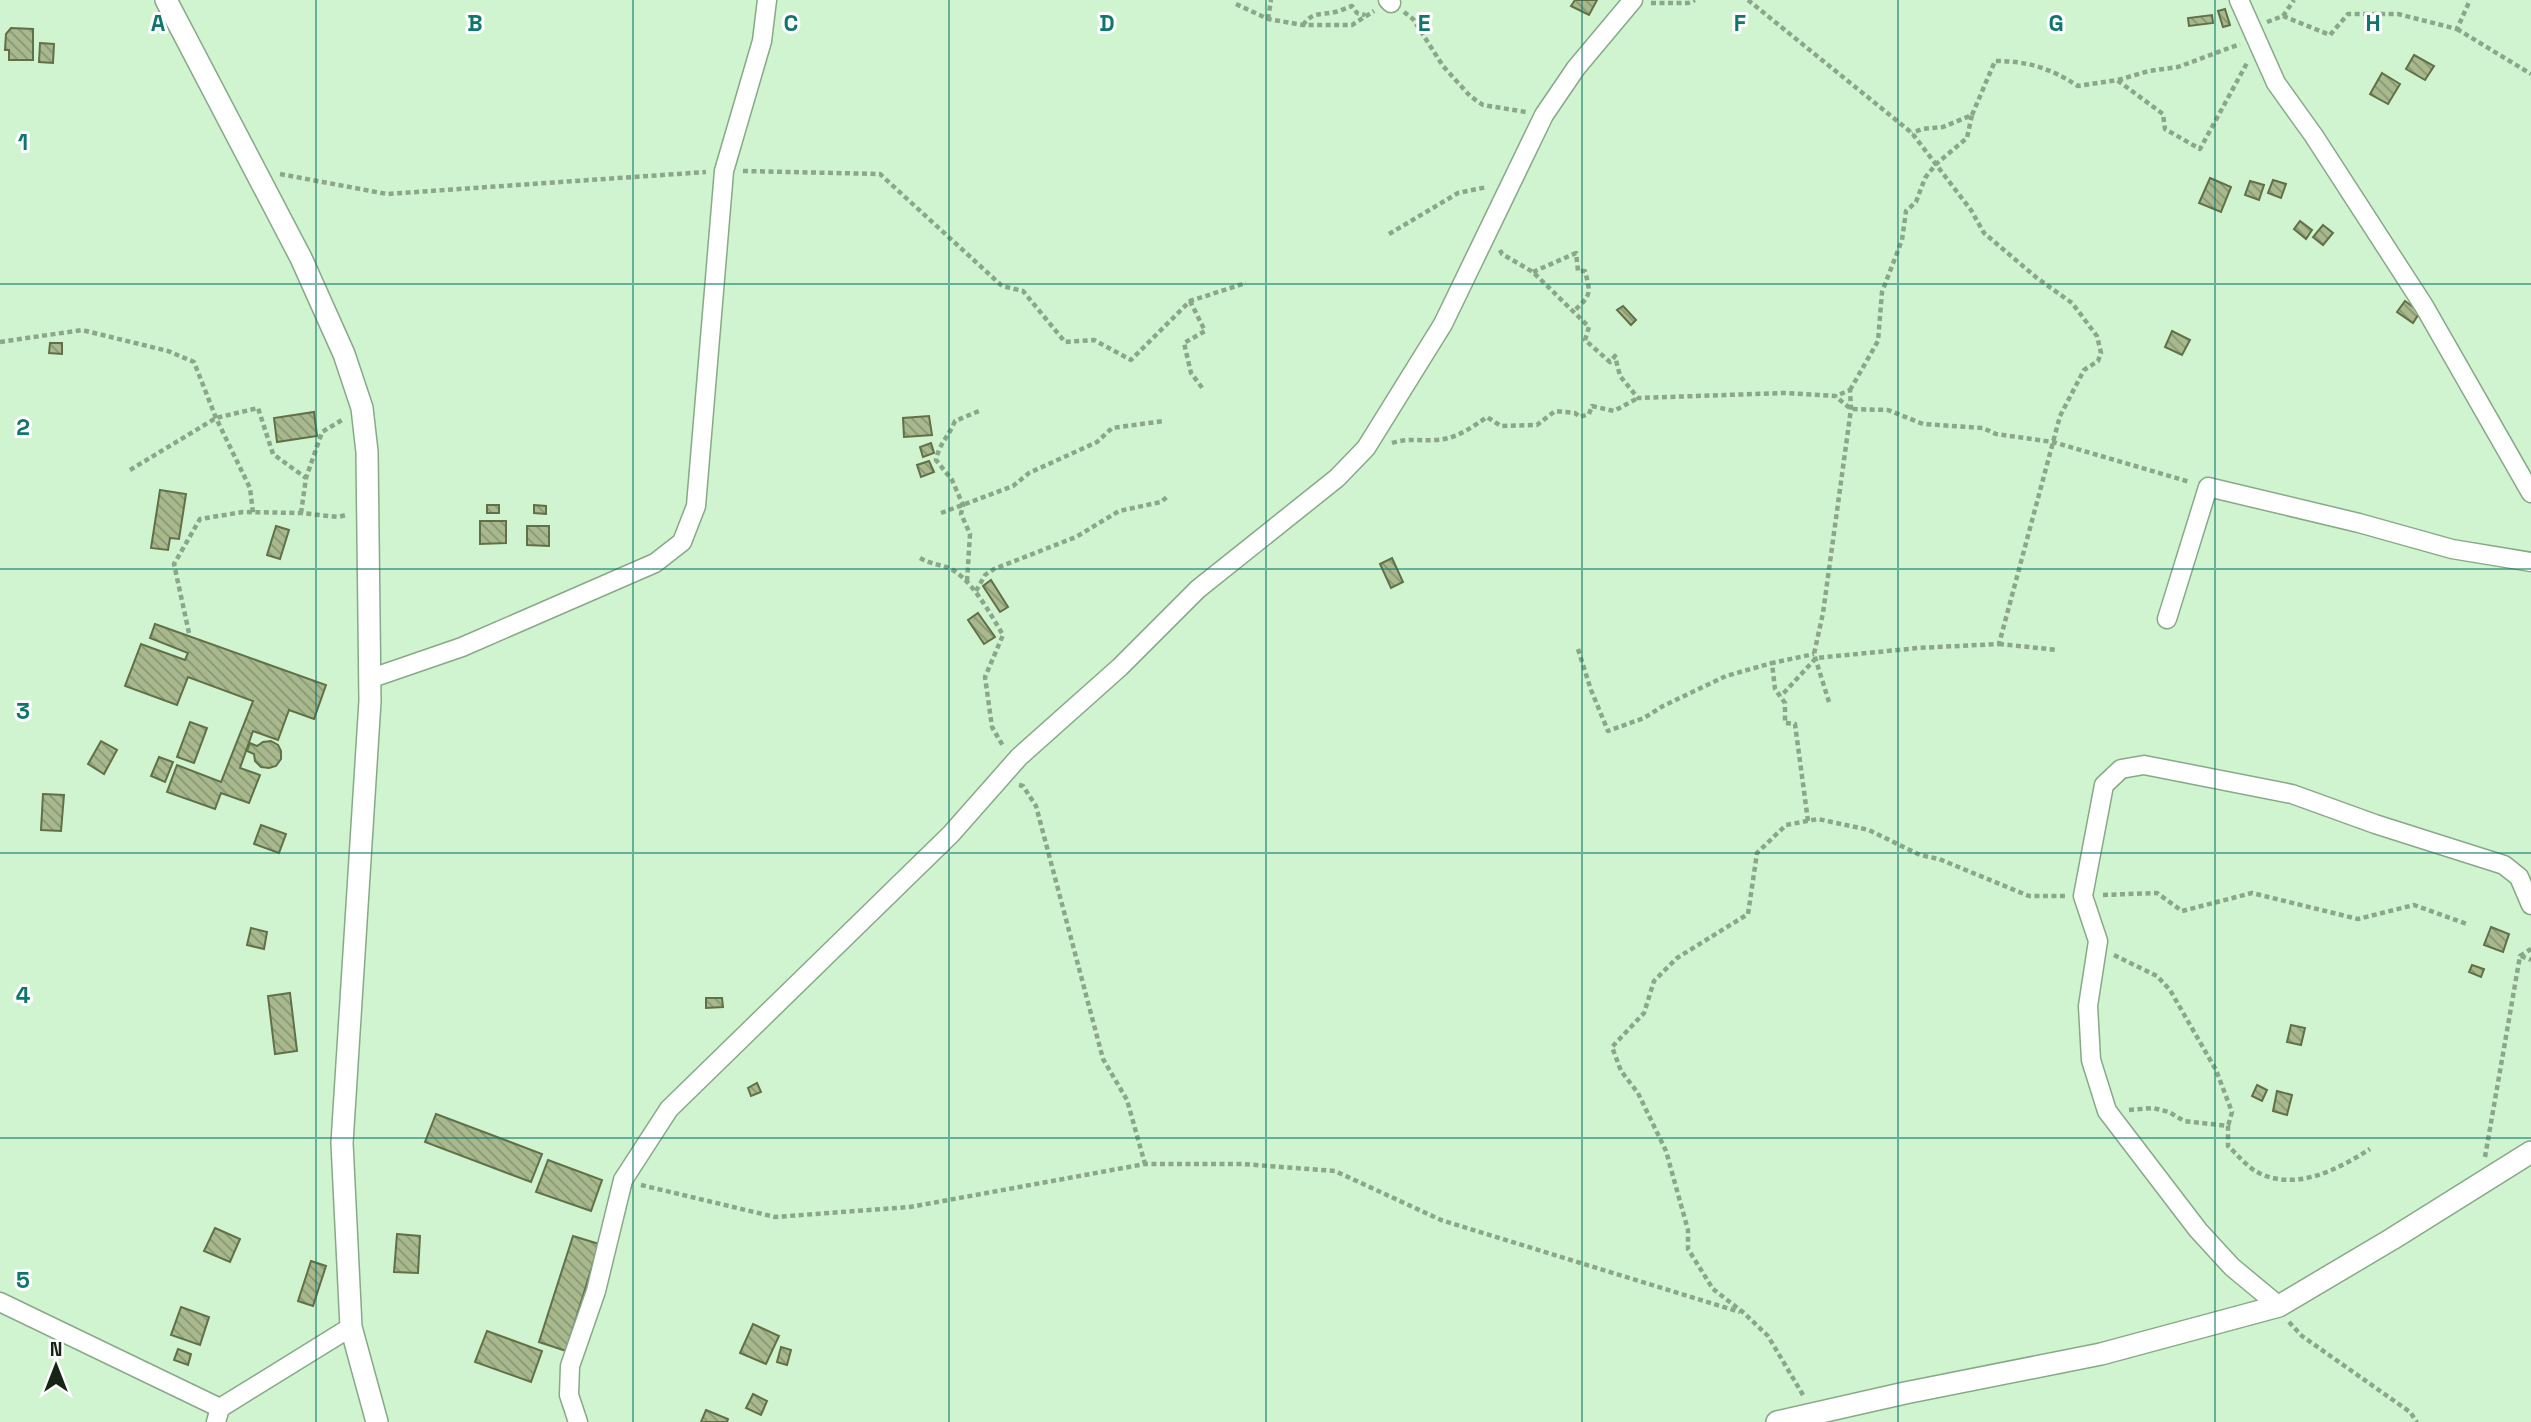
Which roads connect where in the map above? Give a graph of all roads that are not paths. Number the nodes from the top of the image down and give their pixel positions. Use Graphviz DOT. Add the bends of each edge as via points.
graph roads {
  1 [pos="166,0"];
  2 [pos="767,0"];
  3 [pos="2239,0"];
  4 [pos="1631,2"];
  5 [pos="2531,493"];
  6 [pos="2531,562"];
  7 [pos="2167,619"];
  8 [pos="369,679"];
  9 [pos="2531,905"];
  10 [pos="2531,1152"];
  11 [pos="0,1302"];
  12 [pos="2276,1306"];
  13 [pos="351,1327"];
  14 [pos="218,1415"];
  15 [pos="1811,1419"];
  16 [pos="377,1422"];
  17 [pos="578,1422"];
  18 [pos="1777,1422"];
  1 -- 8 [label="street" via="301,258 344,354 362,408 367,452"];
  2 -- 8 [label="street" via="762,41 724,171 696,506 682,542 655,563 463,647"];
  3 -- 5 [label="street" via="2276,83 2424,306"];
  4 -- 17 [label="street" via="1544,115 1443,324 1366,448 1337,478 1198,589 1019,757 951,834 669,1109 623,1180 596,1291 570,1366 569,1395"];
  6 -- 7 [label="street" via="2452,549 2208,487"];
  8 -- 13 [label="street" via="342,1143"];
  9 -- 12 [label="street" via="2519,877 2504,865 2292,794 2144,765 2121,769 2104,785 2083,896 2098,941 2088,1006 2091,1060 2107,1111 2198,1230"];
  10 -- 12 [label="street"];
  11 -- 14 [label="street"];
  12 -- 15 [label="street" via="2101,1354 1905,1393"];
  13 -- 14 [label="street"];
  13 -- 16 [label="street"];
  15 -- 18 [label="street"];
}
